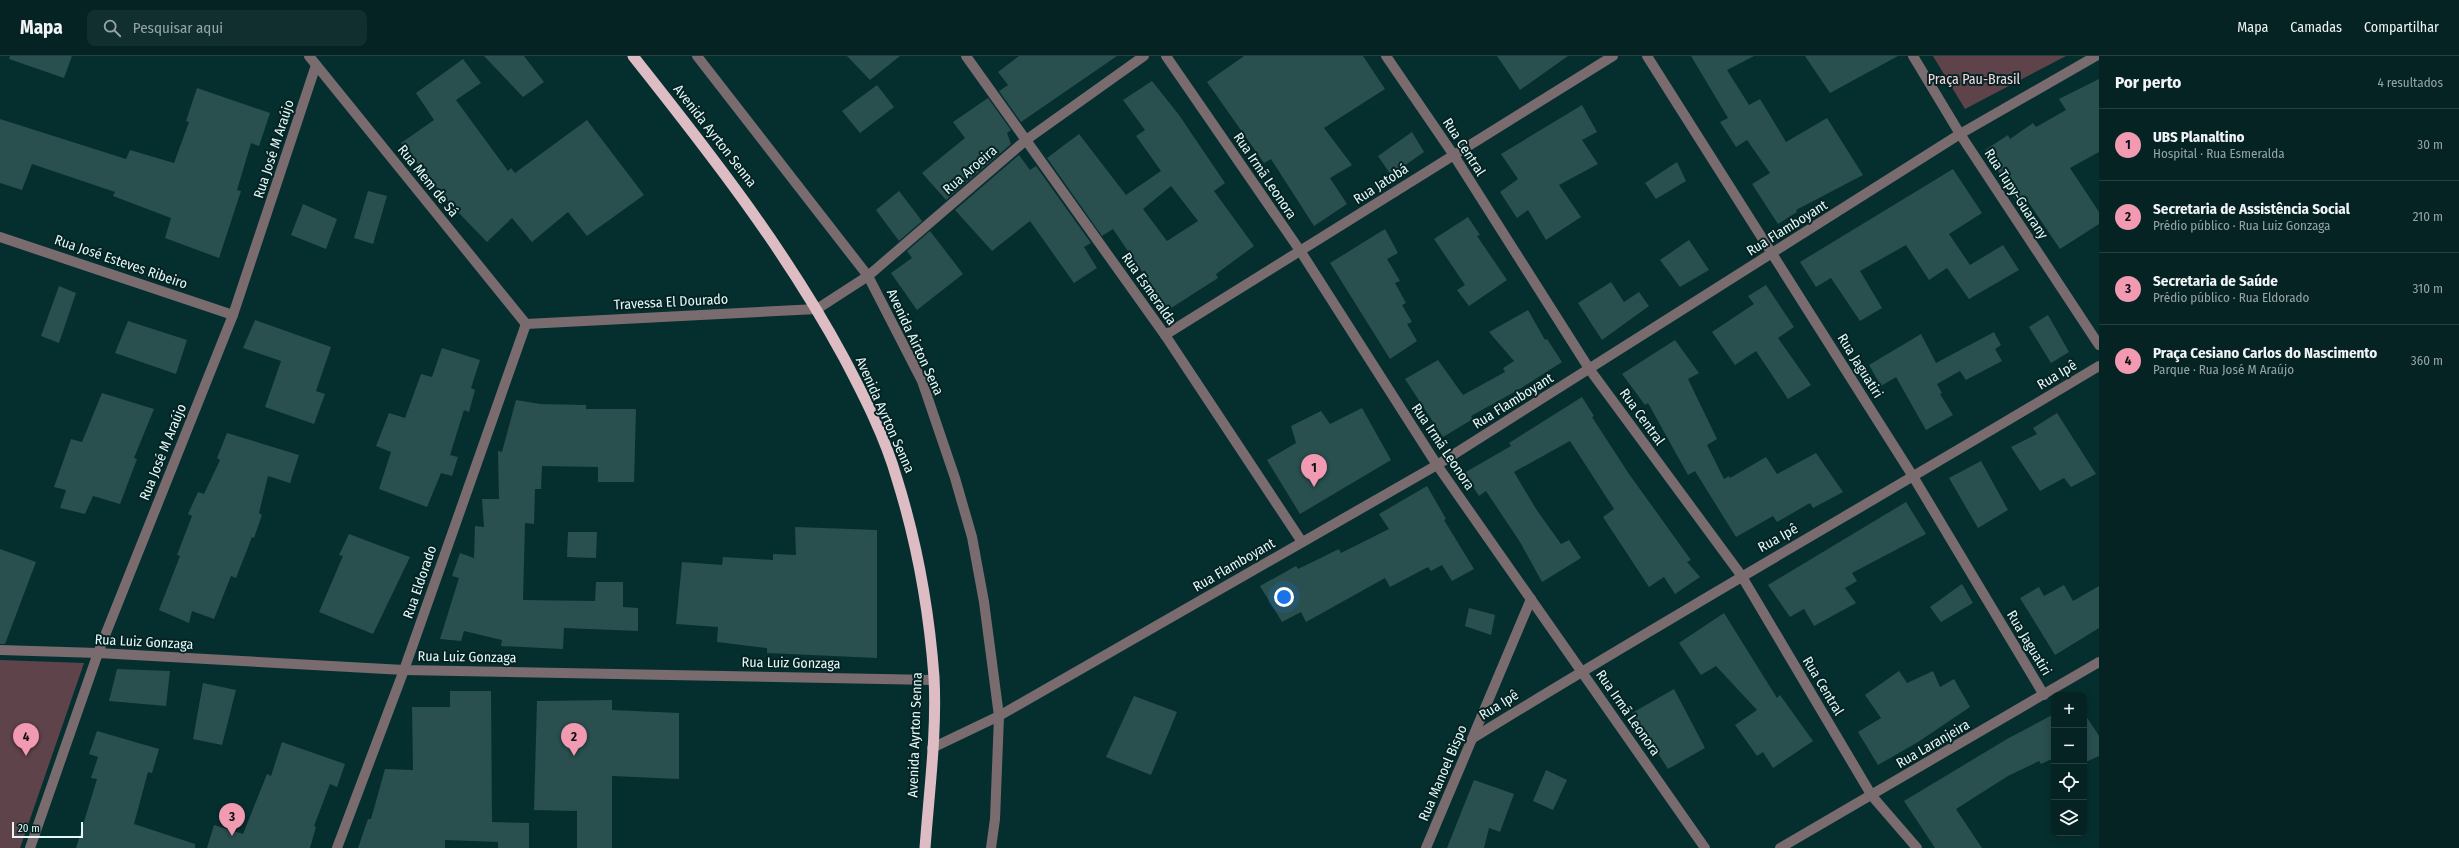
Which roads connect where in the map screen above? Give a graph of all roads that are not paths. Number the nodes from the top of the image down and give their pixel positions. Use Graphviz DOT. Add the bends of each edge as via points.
graph roads {
  1 [pos="309,56"];
  2 [pos="633,56"];
  3 [pos="697,56"];
  4 [pos="966,56"];
  5 [pos="1144,56"];
  6 [pos="1166,56"];
  7 [pos="1386,56"];
  8 [pos="1613,56"];
  9 [pos="1647,56"];
  10 [pos="1913,56"];
  11 [pos="2096,56"];
  12 [pos="316,65"];
  13 [pos="1960,134"];
  14 [pos="1026,140"];
  15 [pos="1453,154"];
  16 [pos="0,237"];
  17 [pos="1301,252"];
  18 [pos="1773,254"];
  19 [pos="868,276"];
  20 [pos="817,309"];
  21 [pos="233,315"];
  22 [pos="526,324"];
  23 [pos="1165,335"];
  24 [pos="2099,345"];
  25 [pos="2099,366"];
  26 [pos="1590,370"];
  27 [pos="1437,466"];
  28 [pos="1914,478"];
  29 [pos="1302,542"];
  30 [pos="1741,575"];
  31 [pos="1531,599"];
  32 [pos="0,650"];
  33 [pos="98,653"];
  34 [pos="2099,662"];
  35 [pos="404,670"];
  36 [pos="1581,671"];
  37 [pos="934,680"];
  38 [pos="2044,695"];
  39 [pos="999,716"];
  40 [pos="1473,738"];
  41 [pos="932,748"];
  42 [pos="1872,796"];
  43 [pos="30,848"];
  44 [pos="337,848"];
  45 [pos="925,848"];
  46 [pos="991,848"];
  47 [pos="1426,848"];
  48 [pos="1705,848"];
  49 [pos="1780,848"];
  50 [pos="1917,848"];
  1 -- 12 [label="street, Rua Mem de Sá"];
  2 -- 20 [label="highway, Avenida Ayrton Senna" via="755,213"];
  3 -- 19 [label="street, Avenida Airton Sena"];
  4 -- 14 [label="street, Rua Esmeralda"];
  5 -- 14 [label="street, Rua Aroeira"];
  6 -- 17 [label="street, Rua Irmã Leonora"];
  7 -- 15 [label="street, Rua Central"];
  8 -- 15 [label="street, Rua Jatobá"];
  9 -- 18 [label="street, Rua Jaguatiri"];
  10 -- 13 [label="street, Rua Tupy-Guarany"];
  11 -- 13 [label="street, Rua Flamboyant"];
  12 -- 21 [label="street, Rua José M Araújo"];
  12 -- 22 [label="street, Rua Mem de Sá"];
  13 -- 18 [label="street, Rua Flamboyant"];
  13 -- 24 [label="street, Rua Tupy-Guarany"];
  14 -- 19 [label="street, Rua Aroeira"];
  14 -- 23 [label="street, Rua Esmeralda"];
  15 -- 17 [label="street, Rua Jatobá"];
  15 -- 26 [label="street, Rua Central"];
  16 -- 21 [label="street, Rua José Esteves Ribeiro"];
  17 -- 23 [label="street, Rua Jatobá"];
  17 -- 27 [label="street, Rua Irmã Leonora"];
  18 -- 26 [label="street, Rua Flamboyant"];
  18 -- 28 [label="street, Rua Jaguatiri"];
  19 -- 20 [label="street, Rua Aroeira"];
  19 -- 39 [label="street, Avenida Airton Sena" via="922,381 957,485 972,537"];
  20 -- 22 [label="street, Travessa El Dourado"];
  20 -- 37 [label="highway, Avenida Ayrton Senna" via="859,387 897,477 921,573"];
  21 -- 33 [label="street, Rua José M Araújo"];
  22 -- 35 [label="street, Rua Eldorado"];
  23 -- 29 [label="street, Rua Esmeralda"];
  25 -- 28 [label="street, Rua Ipê"];
  26 -- 27 [label="street, Rua Flamboyant"];
  26 -- 30 [label="street, Rua Central"];
  27 -- 29 [label="street, Rua Flamboyant"];
  27 -- 31 [label="street, Rua Irmã Leonora"];
  28 -- 30 [label="street, Rua Ipê"];
  28 -- 38 [label="street, Rua Jaguatiri"];
  29 -- 39 [label="street, Rua Flamboyant"];
  30 -- 36 [label="street, Rua Ipê"];
  30 -- 42 [label="street, Rua Central"];
  31 -- 36 [label="street, Rua Irmã Leonora"];
  31 -- 40 [label="street, Rua Manoel Bispo"];
  32 -- 33 [label="street, Rua Luiz Gonzaga"];
  33 -- 35 [label="street, Rua Luiz Gonzaga"];
  33 -- 43 [label="street, Rua José M Araújo"];
  34 -- 38 [label="street, Rua Laranjeira"];
  35 -- 37 [label="street, Rua Luiz Gonzaga"];
  35 -- 44 [label="street, Rua Eldorado"];
  36 -- 40 [label="street, Rua Ipê"];
  36 -- 48 [label="street, Rua Irmã Leonora"];
  37 -- 41 [label="highway, Avenida Ayrton Senna"];
  38 -- 42 [label="street, Rua Laranjeira"];
  39 -- 41 [label="street, Rua Flamboyant"];
  39 -- 46 [label="street, Avenida Airton Sena" via="995,819"];
  40 -- 47 [label="street, Rua Manoel Bispo"];
  41 -- 45 [label="highway, Avenida Ayrton Senna"];
  42 -- 49 [label="street, Rua Laranjeira"];
  42 -- 50 [label="street, Rua Central"];
}
